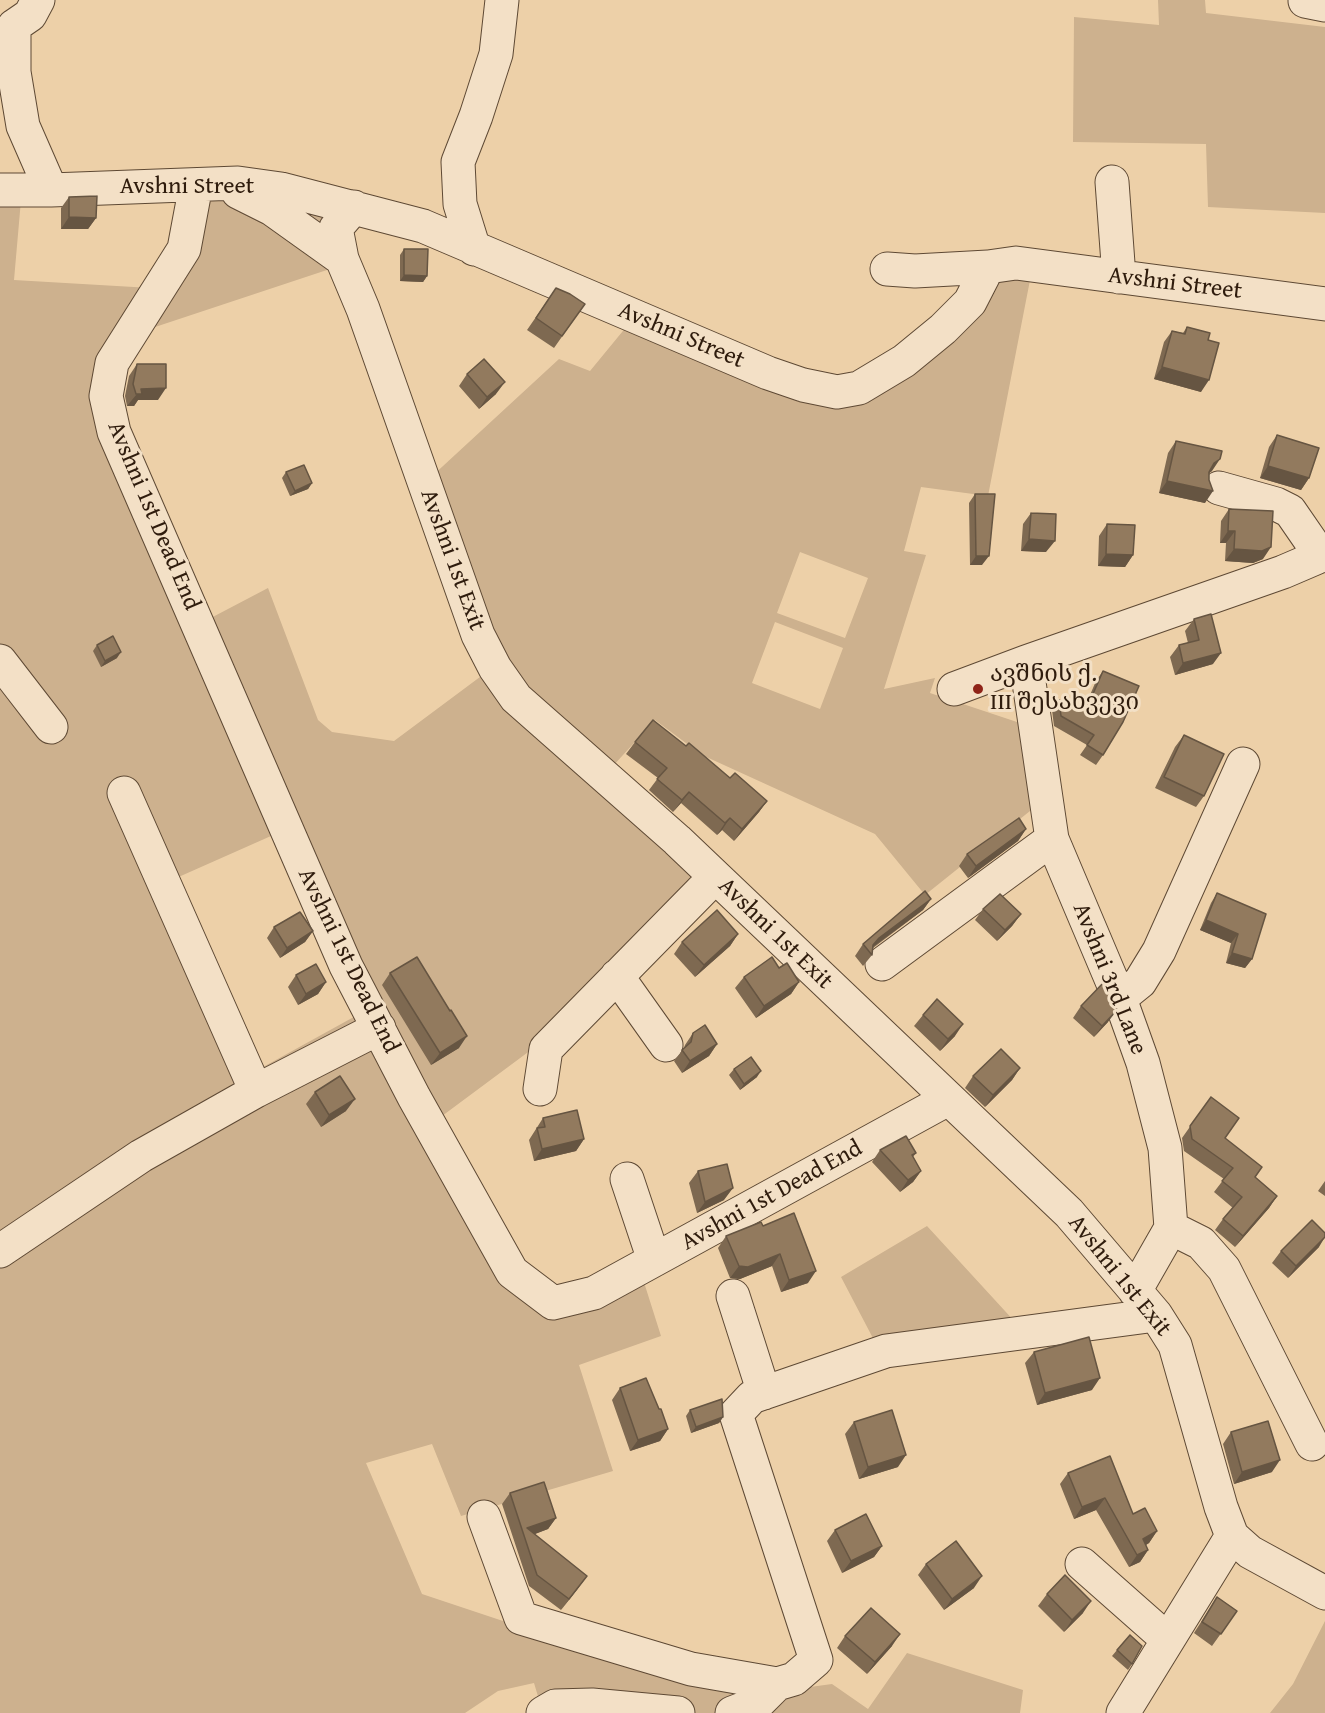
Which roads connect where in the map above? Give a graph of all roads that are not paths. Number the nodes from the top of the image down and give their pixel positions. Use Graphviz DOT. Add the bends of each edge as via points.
graph roads {
  1 [pos="38,0"];
  2 [pos="502,0"];
  3 [pos="7,23"];
  4 [pos="1112,182"];
  5 [pos="209,184"];
  6 [pos="0,190"];
  7 [pos="51,190"];
  8 [pos="354,207"];
  9 [pos="474,249"];
  10 [pos="342,259"];
  11 [pos="988,267"];
  12 [pos="887,268"];
  13 [pos="1119,277"];
  14 [pos="1325,304"];
  15 [pos="1219,488"];
  16 [pos="1323,555"];
  17 [pos="0,661"];
  18 [pos="1026,662"];
  19 [pos="954,689"];
  20 [pos="51,727"];
  21 [pos="1243,764"];
  22 [pos="124,793"];
  23 [pos="1052,839"];
  24 [pos="715,877"];
  25 [pos="882,964"];
  26 [pos="617,976"];
  27 [pos="1119,999"];
  28 [pos="379,1028"];
  29 [pos="666,1045"];
  30 [pos="540,1089"];
  31 [pos="256,1091"];
  32 [pos="948,1099"];
  33 [pos="627,1179"];
  34 [pos="1172,1228"];
  35 [pos="0,1251"];
  36 [pos="654,1260"];
  37 [pos="733,1296"];
  38 [pos="1146,1303"];
  39 [pos="764,1393"];
  40 [pos="1321,1447"];
  41 [pos="484,1517"];
  42 [pos="1232,1536"];
  43 [pos="1082,1564"];
  44 [pos="1325,1593"];
  45 [pos="1168,1640"];
  46 [pos="777,1684"];
  47 [pos="543,1713"];
  48 [pos="678,1713"];
  49 [pos="732,1713"];
  50 [pos="1123,1713"];
  1 -- 3 [label="street" via="30,15"];
  2 -- 9 [label="street" via="496,54 458,162 460,204"];
  3 -- 7 [label="street" via="23,126"];
  4 -- 13 [label="street"];
  5 -- 7 [label="street, Avshni Street"];
  5 -- 8 [label="street, Avshni Street" via="238,183 281,189"];
  5 -- 10 [label="street" via="272,208"];
  5 -- 28 [label="street, Avshni 1st Dead End" via="184,249 112,363 106,396 114,432 346,966"];
  6 -- 7 [label="street, Avshni Street"];
  8 -- 9 [label="street, Avshni Street" via="423,226"];
  8 -- 10 [label="street, Avshni 1st Exit" via="336,228"];
  9 -- 11 [label="street, Avshni Street" via="768,373 837,392 860,388 936,336 970,302"];
  10 -- 24 [label="street, Avshni 1st Exit" via="478,635 495,668 516,698"];
  11 -- 12 [label="street" via="915,271"];
  11 -- 13 [label="street, Avshni Street" via="1016,263"];
  13 -- 14 [label="street, Avshni Street"];
  15 -- 16 [label="street" via="1290,511"];
  16 -- 18 [label="street"];
  17 -- 20 [label="street"];
  18 -- 19 [label="street"];
  18 -- 23 [label="street, Avshni 3rd Lane"];
  21 -- 27 [label="street" via="1160,951 1140,982"];
  22 -- 31 [label="street"];
  23 -- 25 [label="street"];
  23 -- 27 [label="street, Avshni 3rd Lane"];
  24 -- 26 [label="street"];
  24 -- 32 [label="street, Avshni 1st Exit"];
  26 -- 29 [label="street"];
  26 -- 30 [label="street" via="546,1049"];
  27 -- 34 [label="street, Avshni 3rd Lane" via="1143,1063 1165,1148"];
  28 -- 31 [label="street"];
  28 -- 36 [label="street, Avshni 1st Dead End" via="512,1272 553,1303 594,1293"];
  31 -- 35 [label="street" via="141,1156"];
  32 -- 36 [label="street, Avshni 1st Dead End"];
  32 -- 38 [label="street, Avshni 1st Exit" via="1069,1213"];
  33 -- 36 [label="street"];
  34 -- 38 [label="street"];
  34 -- 40 [label="street" via="1201,1243 1224,1269"];
  37 -- 39 [label="street"];
  38 -- 39 [label="street" via="886,1351"];
  38 -- 42 [label="street, Avshni 1st Exit" via="1175,1345"];
  39 -- 46 [label="street" via="752,1397 736,1414 816,1660 794,1679"];
  41 -- 46 [label="street" via="521,1618 691,1669"];
  42 -- 44 [label="street" via="1250,1552"];
  42 -- 45 [label="street"];
  43 -- 45 [label="street"];
  45 -- 50 [label="street"];
  46 -- 49 [label="street" via="758,1703"];
  47 -- 48 [label="street" via="555,1706 592,1705"];
}
